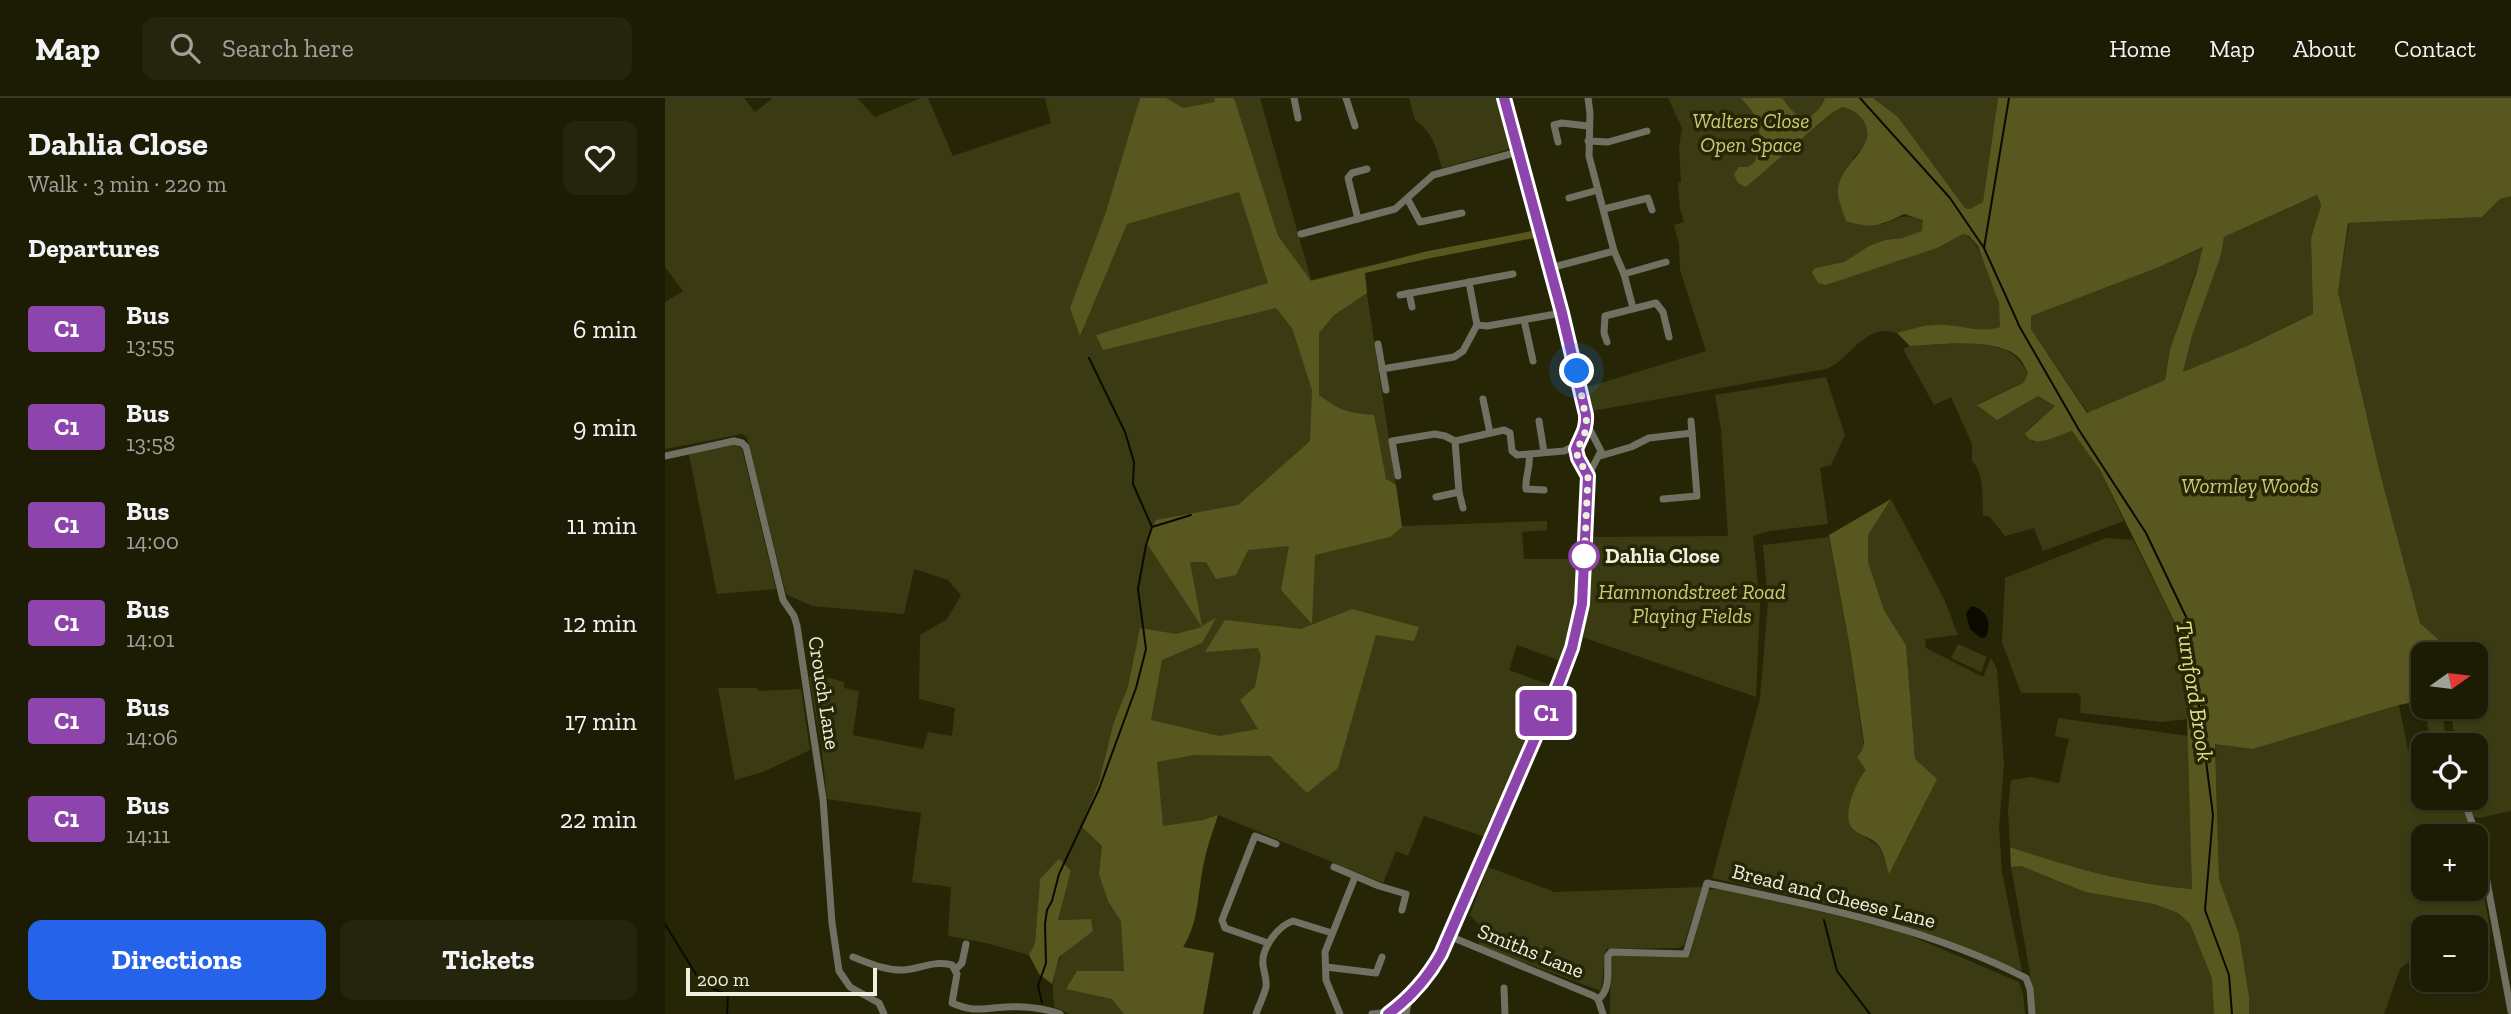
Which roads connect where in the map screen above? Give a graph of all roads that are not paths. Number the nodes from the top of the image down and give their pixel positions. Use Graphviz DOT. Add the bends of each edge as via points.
graph roads {
  1 [pos="1294,98"];
  2 [pos="1346,98"];
  3 [pos="1504,98"];
  4 [pos="1588,98"];
  5 [pos="1298,118"];
  6 [pos="1355,126"];
  7 [pos="1588,126"];
  8 [pos="1647,131"];
  9 [pos="1588,141"];
  10 [pos="1558,142"];
  11 [pos="1518,152"];
  12 [pos="1367,169"];
  13 [pos="1598,190"];
  14 [pos="1569,198"];
  15 [pos="1408,200"];
  16 [pos="1604,209"];
  17 [pos="1651,211"];
  18 [pos="1462,213"];
  19 [pos="1358,219"];
  20 [pos="1301,234"];
  21 [pos="1614,251"];
  22 [pos="1665,262"];
  23 [pos="1550,268"];
  24 [pos="1513,274"];
  25 [pos="1624,274"];
  26 [pos="1469,282"];
  27 [pos="1409,293"];
  28 [pos="1400,295"];
  29 [pos="1412,307"];
  30 [pos="1633,308"];
  31 [pos="1599,309"];
  32 [pos="1562,313"];
  33 [pos="1605,316"];
  34 [pos="1524,320"];
  35 [pos="1477,325"];
  36 [pos="1669,337"];
  37 [pos="1607,342"];
  38 [pos="1378,344"];
  39 [pos="1533,361"];
  40 [pos="1382,369"];
  41 [pos="1386,390"];
  42 [pos="1483,399"];
  43 [pos="1539,421"];
  44 [pos="1691,421"];
  45 [pos="1587,424"];
  46 [pos="1391,430"];
  47 [pos="1490,433"];
  48 [pos="1692,433"];
  49 [pos="1392,441"];
  50 [pos="1455,441"];
  51 [pos="1580,442"];
  52 [pos="1597,442"];
  53 [pos="1615,450"];
  54 [pos="1564,451"];
  55 [pos="1544,452"];
  56 [pos="1528,454"];
  57 [pos="665,456"];
  58 [pos="1579,459"];
  59 [pos="1597,459"];
  60 [pos="1398,476"];
  61 [pos="1588,476"];
  62 [pos="1526,489"];
  63 [pos="1544,490"];
  64 [pos="1459,492"];
  65 [pos="1436,497"];
  66 [pos="1526,499"];
  67 [pos="1663,499"];
  68 [pos="1463,508"];
  69 [pos="2468,812"];
  70 [pos="1276,844"];
  71 [pos="1334,867"];
  72 [pos="1355,877"];
  73 [pos="1402,910"];
  74 [pos="1332,933"];
  75 [pos="1448,936"];
  76 [pos="1268,943"];
  77 [pos="966,944"];
  78 [pos="853,957"];
  79 [pos="1382,957"];
  80 [pos="1326,967"];
  81 [pos="956,969"];
  82 [pos="1504,988"];
  83 [pos="1409,998"];
  84 [pos="1598,999"];
  85 [pos="2511,1011"];
  86 [pos="1391,1012"];
  87 [pos="884,1014"];
  88 [pos="1060,1014"];
  89 [pos="1256,1014"];
  90 [pos="1340,1014"];
  91 [pos="1372,1014"];
  92 [pos="1406,1014"];
  93 [pos="1505,1014"];
  94 [pos="1603,1014"];
  95 [pos="2032,1014"];
  1 -- 5 [label="street"];
  2 -- 6 [label="street"];
  3 -- 11 [label="street"];
  4 -- 7 [label="street"];
  7 -- 9 [label="street"];
  7 -- 10 [label="street" via="1554,125"];
  8 -- 9 [label="street" via="1608,142"];
  9 -- 13 [label="street"];
  11 -- 15 [label="street" via="1437,173"];
  11 -- 23 [label="street"];
  12 -- 19 [label="street" via="1348,178"];
  13 -- 14 [label="street"];
  13 -- 16 [label="street"];
  15 -- 18 [label="street" via="1420,222"];
  15 -- 19 [label="street" via="1395,209"];
  16 -- 17 [label="street" via="1648,198"];
  16 -- 21 [label="street"];
  19 -- 20 [label="street"];
  21 -- 23 [label="street"];
  21 -- 25 [label="street"];
  22 -- 25 [label="street"];
  23 -- 32 [label="street"];
  24 -- 26 [label="street"];
  25 -- 30 [label="street"];
  26 -- 27 [label="street"];
  26 -- 35 [label="street"];
  27 -- 28 [label="street"];
  27 -- 29 [label="street"];
  30 -- 33 [label="street"];
  30 -- 36 [label="street" via="1659,304"];
  31 -- 33 [label="street"];
  32 -- 34 [label="street"];
  32 -- 45 [label="street"];
  33 -- 37 [label="street"];
  34 -- 35 [label="street"];
  34 -- 39 [label="street"];
  35 -- 40 [label="street" via="1454,357"];
  38 -- 40 [label="street"];
  40 -- 41 [label="street"];
  42 -- 47 [label="street"];
  43 -- 55 [label="street"];
  44 -- 48 [label="street"];
  45 -- 51 [label="street"];
  45 -- 52 [label="street"];
  46 -- 49 [label="street"];
  47 -- 50 [label="street"];
  47 -- 56 [label="street" via="1507,431 1514,454"];
  48 -- 53 [label="street" via="1649,438"];
  48 -- 67 [label="street" via="1697,500"];
  49 -- 50 [label="street" via="1435,434"];
  49 -- 60 [label="street"];
  50 -- 64 [label="street"];
  51 -- 52 [label="street"];
  51 -- 54 [label="street"];
  51 -- 58 [label="street"];
  52 -- 53 [label="street"];
  52 -- 59 [label="street"];
  53 -- 59 [label="street"];
  54 -- 55 [label="street"];
  54 -- 58 [label="street"];
  55 -- 56 [label="street"];
  56 -- 62 [label="street"];
  57 -- 87 [label="street, Crouch Lane" via="734,441 746,447 783,600 797,626 823,799 839,971 850,987 879,1003"];
  58 -- 59 [label="street" via="1585,463"];
  58 -- 61 [label="street"];
  59 -- 61 [label="street"];
  61 -- 75 [label="street" via="1582,604 1572,648"];
  62 -- 63 [label="street"];
  62 -- 66 [label="street"];
  64 -- 65 [label="street"];
  64 -- 68 [label="street"];
  69 -- 85 [label="street" via="2485,867"];
  70 -- 76 [label="street" via="1255,836 1222,920 1226,928"];
  71 -- 72 [label="street"];
  72 -- 73 [label="street" via="1406,894"];
  72 -- 74 [label="street"];
  74 -- 76 [label="street" via="1293,920"];
  74 -- 80 [label="street" via="1325,952"];
  75 -- 83 [label="street" via="1426,978"];
  75 -- 84 [label="street, Smiths Lane"];
  76 -- 89 [label="street" via="1263,959 1266,985"];
  77 -- 81 [label="street"];
  78 -- 81 [label="street" via="895,969 933,962"];
  79 -- 80 [label="street" via="1376,973"];
  80 -- 90 [label="street"];
  81 -- 88 [label="street" via="952,1003 971,1010 1007,1006"];
  82 -- 93 [label="street"];
  83 -- 86 [label="street"];
  83 -- 92 [label="street"];
  84 -- 94 [label="street"];
  84 -- 95 [label="street, Bread and Cheese Lane" via="1606,989 1611,952 1686,954 1707,883 1825,908 1943,941 2026,978"];
  86 -- 91 [label="street"];
  86 -- 92 [label="street"];
}
